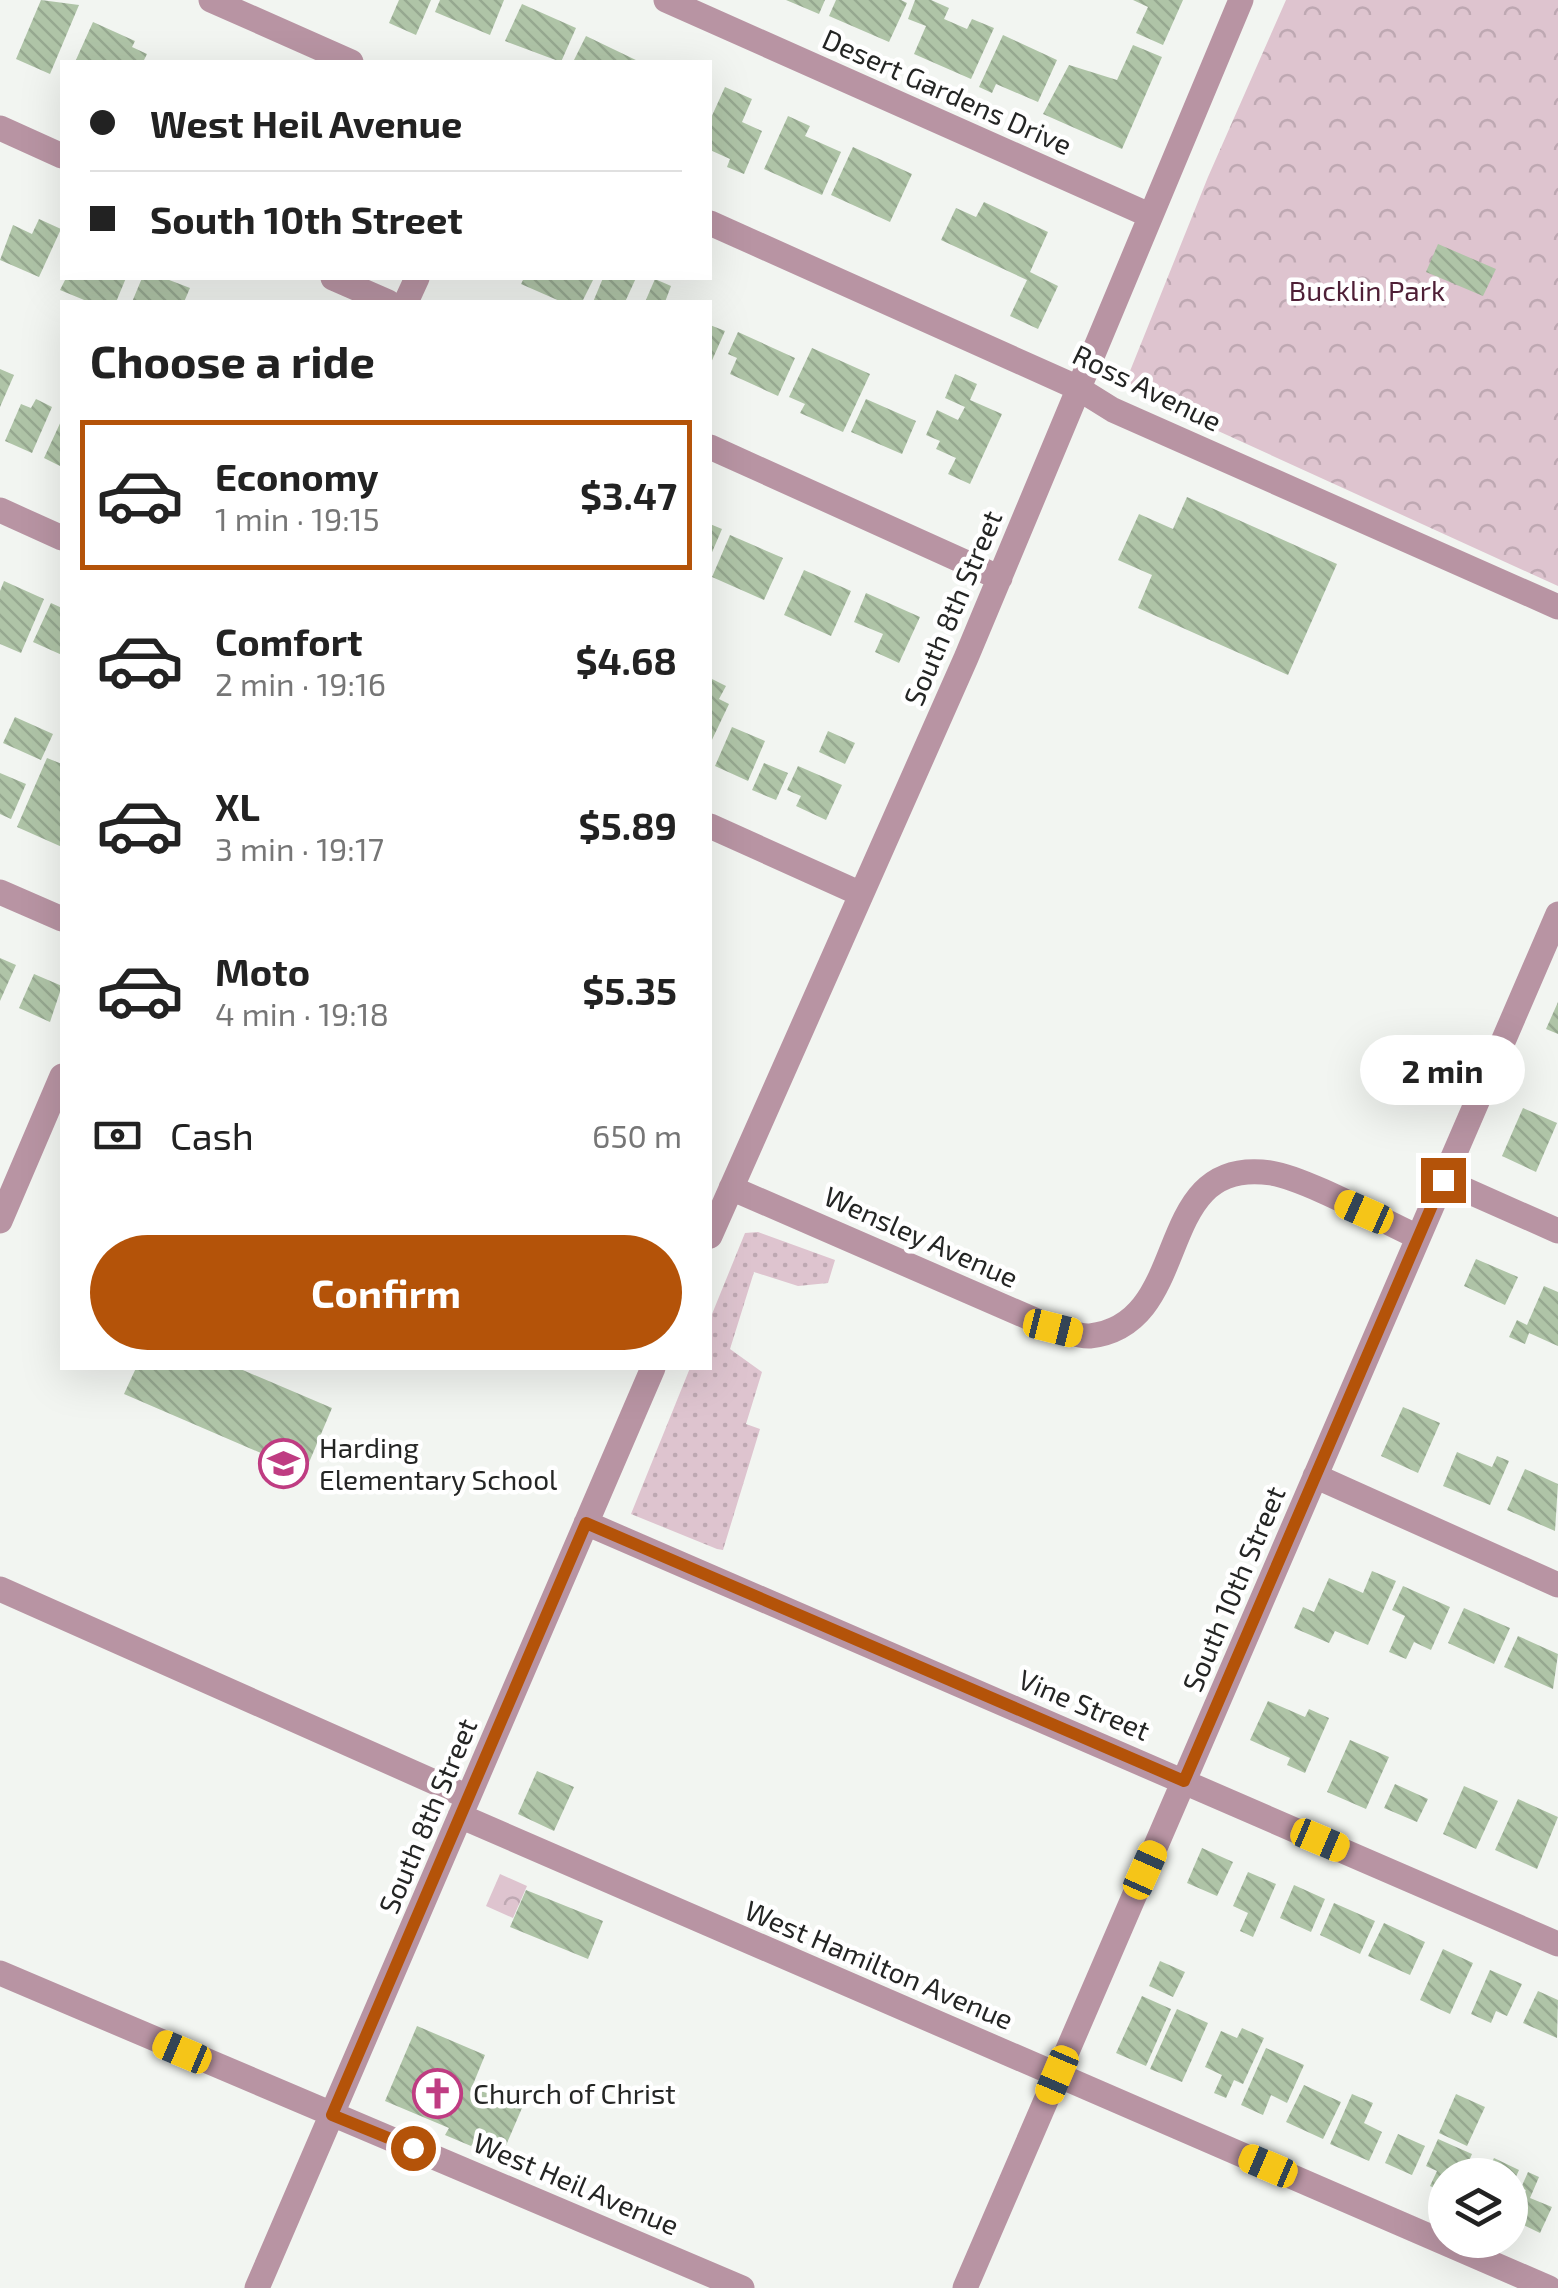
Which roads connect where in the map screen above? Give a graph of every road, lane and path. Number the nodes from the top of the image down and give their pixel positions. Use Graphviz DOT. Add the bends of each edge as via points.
graph roads {
  1 [pos="211,0"];
  2 [pos="666,0"];
  3 [pos="1241,0"];
  4 [pos="346,60"];
  5 [pos="0,128"];
  6 [pos="60,155"];
  7 [pos="1149,215"];
  8 [pos="712,224"];
  9 [pos="338,280"];
  10 [pos="383,300"];
  11 [pos="1076,387"];
  12 [pos="712,448"];
  13 [pos="0,510"];
  14 [pos="60,537"];
  15 [pos="1000,578"];
  16 [pos="1558,607"];
  17 [pos="712,827"];
  18 [pos="0,892"];
  19 [pos="861,894"];
  20 [pos="1558,914"];
  21 [pos="60,918"];
  22 [pos="60,1081"];
  23 [pos="1443,1180"];
  24 [pos="720,1202"];
  25 [pos="0,1222"];
  26 [pos="712,1229"];
  27 [pos="1558,1231"];
  28 [pos="1418,1237"];
  29 [pos="652,1370"];
  30 [pos="1315,1476"];
  31 [pos="586,1523"];
  32 [pos="1558,1585"];
  33 [pos="0,1590"];
  34 [pos="1184,1781"];
  35 [pos="464,1806"];
  36 [pos="1558,1944"];
  37 [pos="0,1973"];
  38 [pos="1057,2075"];
  39 [pos="332,2115"];
  40 [pos="257,2288"];
  41 [pos="742,2288"];
  42 [pos="965,2288"];
  43 [pos="1548,2288"];
  1 -- 4 [label="street"];
  2 -- 7 [label="street, Desert Gardens Drive"];
  3 -- 7 [label="street, South 8th Street"];
  5 -- 6 [label="street"];
  7 -- 11 [label="street, South 8th Street"];
  8 -- 11 [label="street, Ross Avenue"];
  9 -- 10 [label="street"];
  11 -- 15 [label="street, South 8th Street"];
  11 -- 16 [label="street, Ross Avenue" via="1114,410"];
  12 -- 15 [label="street"];
  13 -- 14 [label="street"];
  15 -- 19 [label="street, South 8th Street"];
  17 -- 19 [label="street"];
  18 -- 21 [label="street"];
  19 -- 24 [label="street, South 8th Street"];
  20 -- 23 [label="street, South 10th Street"];
  22 -- 25 [label="street"];
  23 -- 27 [label="street"];
  23 -- 28 [label="street, South 10th Street"];
  24 -- 26 [label="street, South 8th Street"];
  24 -- 28 [label="street, Wensley Avenue" via="1089,1336 1128,1322 1151,1299 1202,1189 1233,1174 1276,1174"];
  28 -- 30 [label="street, South 10th Street"];
  29 -- 31 [label="street, South 8th Street"];
  30 -- 32 [label="street"];
  30 -- 34 [label="street, South 10th Street"];
  31 -- 34 [label="street, Vine Street"];
  31 -- 35 [label="street, South 8th Street"];
  33 -- 35 [label="street, West Hamilton Avenue"];
  34 -- 36 [label="street, Vine Street"];
  34 -- 38 [label="street, South 10th Street"];
  35 -- 38 [label="street, West Hamilton Avenue"];
  35 -- 39 [label="street, South 8th Street"];
  37 -- 39 [label="street, West Heil Avenue"];
  38 -- 42 [label="street, South 10th Street"];
  38 -- 43 [label="street, West Hamilton Avenue"];
  39 -- 40 [label="street, South 8th Street"];
  39 -- 41 [label="street, West Heil Avenue"];
}
